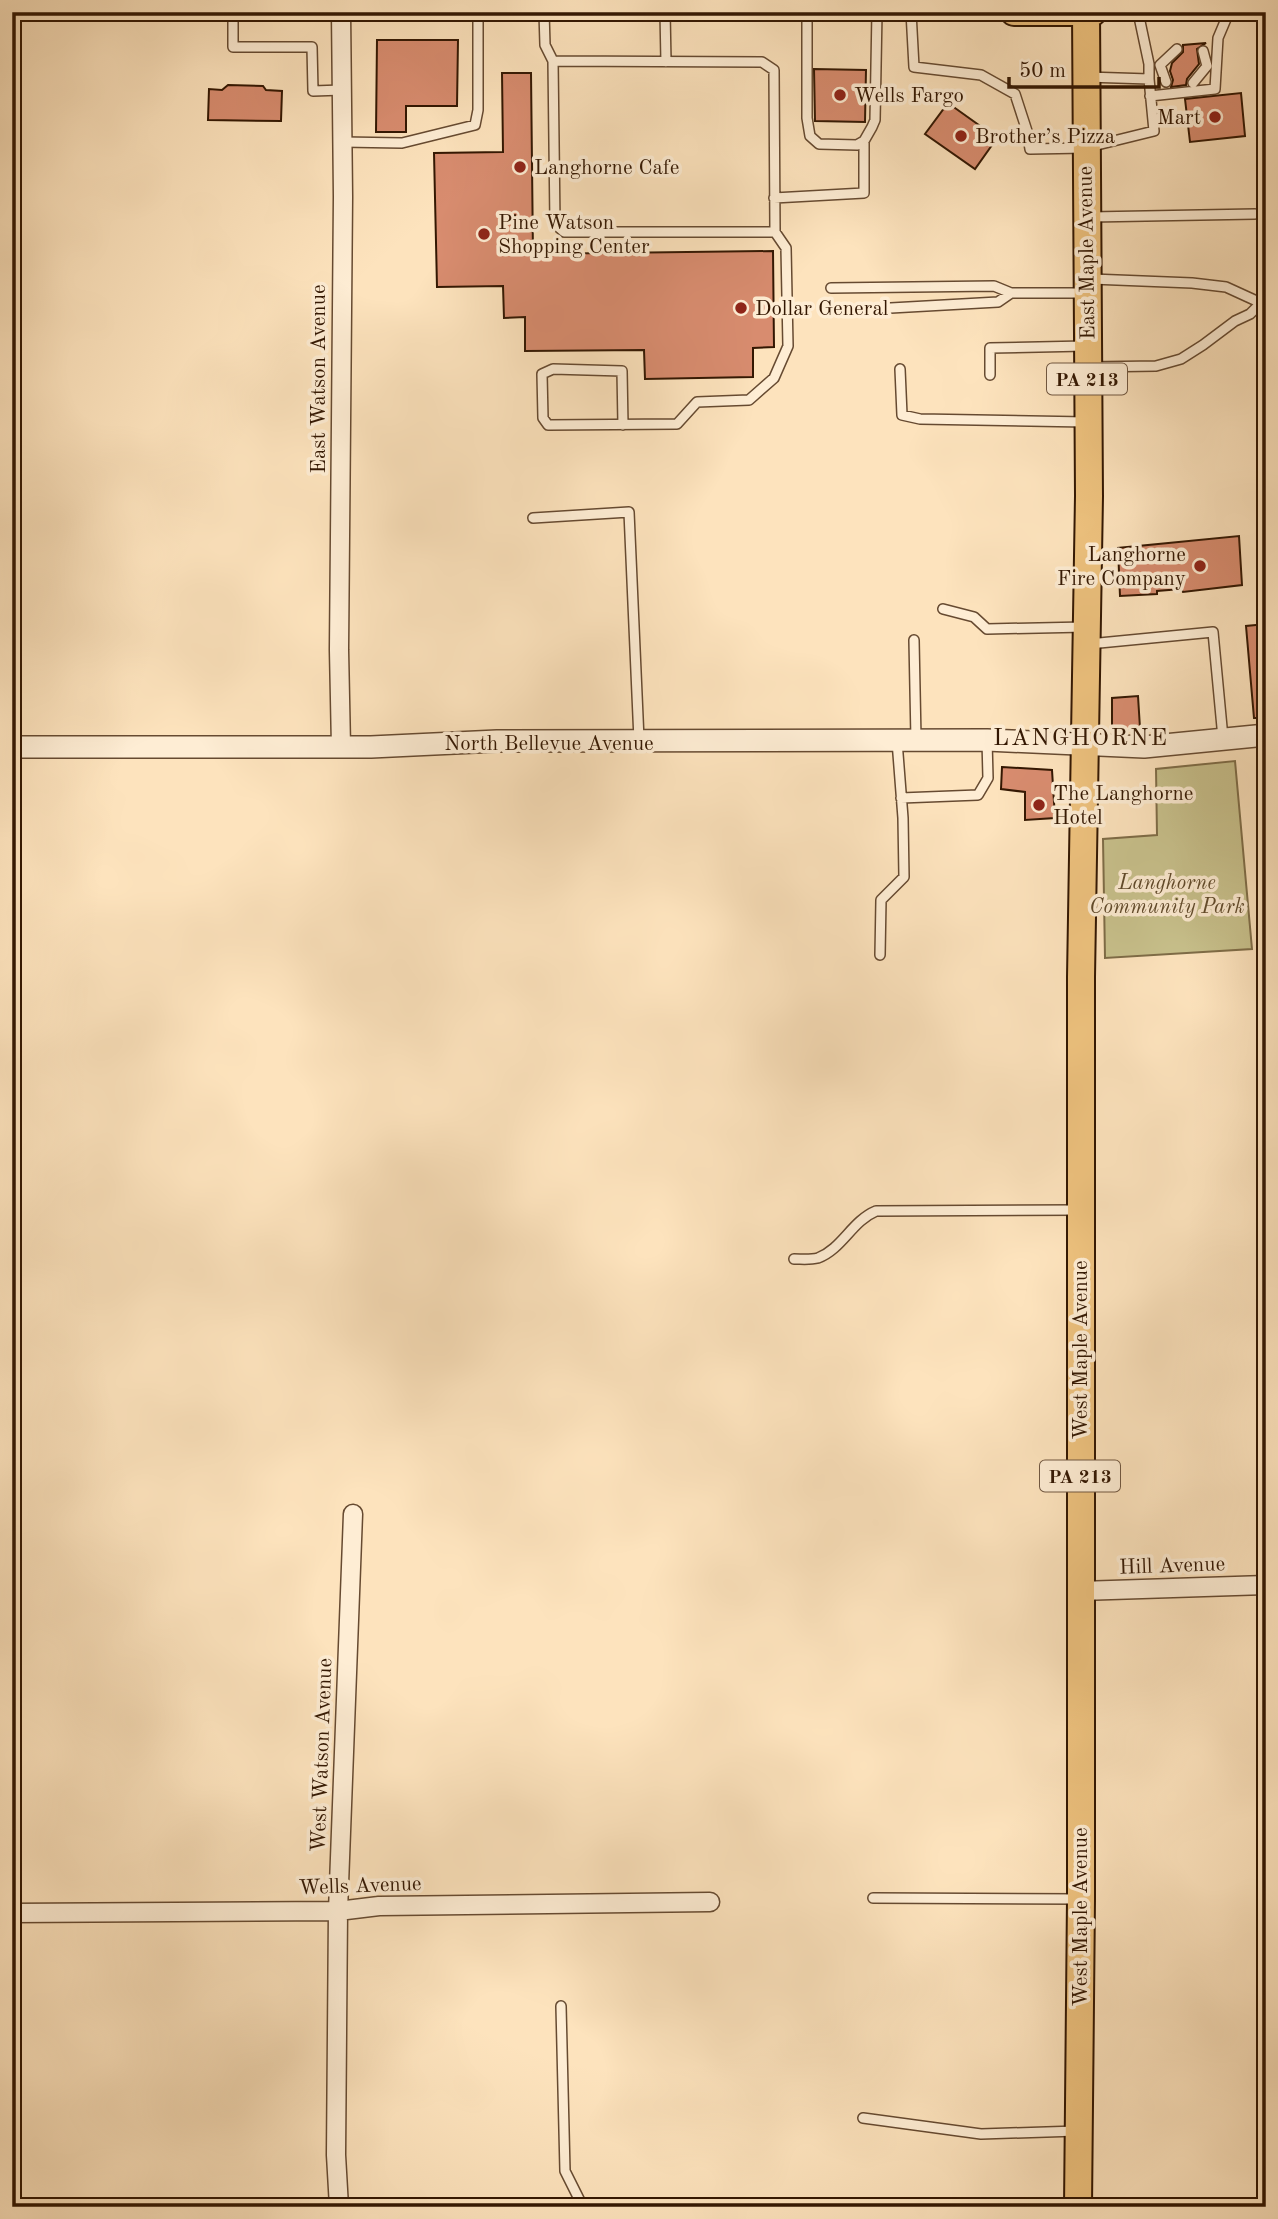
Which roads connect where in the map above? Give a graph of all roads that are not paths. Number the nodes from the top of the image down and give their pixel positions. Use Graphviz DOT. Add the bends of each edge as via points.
graph roads {
  1 [pos="233,12"];
  2 [pos="341,12"];
  3 [pos="478,12"];
  4 [pos="544,12"];
  5 [pos="666,12"];
  6 [pos="807,12"];
  7 [pos="877,12"];
  8 [pos="911,12"];
  9 [pos="1014,12"];
  10 [pos="1086,12"];
  11 [pos="1093,12"];
  12 [pos="1138,12"];
  13 [pos="1229,12"];
  14 [pos="1177,49"];
  15 [pos="1203,51"];
  16 [pos="553,61"];
  17 [pos="666,62"];
  18 [pos="1149,64"];
  19 [pos="1160,65"];
  20 [pos="1172,65"];
  21 [pos="1207,66"];
  22 [pos="1085,77"];
  23 [pos="1149,79"];
  24 [pos="1166,82"];
  25 [pos="1194,83"];
  26 [pos="342,90"];
  27 [pos="1150,96"];
  28 [pos="864,141"];
  29 [pos="343,142"];
  30 [pos="1085,148"];
  31 [pos="774,198"];
  32 [pos="1255,214"];
  33 [pos="1086,217"];
  34 [pos="775,232"];
  35 [pos="1086,286"];
  36 [pos="831,288"];
  37 [pos="1011,293"];
  38 [pos="1263,303"];
  39 [pos="855,310"];
  40 [pos="1087,356"];
  41 [pos="900,369"];
  42 [pos="990,375"];
  43 [pos="1088,422"];
  44 [pos="623,425"];
  45 [pos="533,518"];
  46 [pos="943,610"];
  47 [pos="1087,635"];
  48 [pos="914,640"];
  49 [pos="1266,735"];
  50 [pos="1223,739"];
  51 [pos="986,740"];
  52 [pos="906,741"];
  53 [pos="639,742"];
  54 [pos="1085,746"];
  55 [pos="12,747"];
  56 [pos="341,747"];
  57 [pos="901,798"];
  58 [pos="880,955"];
  59 [pos="1080,1210"];
  60 [pos="794,1259"];
  61 [pos="353,1514"];
  62 [pos="1266,1585"];
  63 [pos="1080,1591"];
  64 [pos="873,1898"];
  65 [pos="1081,1899"];
  66 [pos="710,1902"];
  67 [pos="338,1911"];
  68 [pos="12,1913"];
  69 [pos="561,2006"];
  70 [pos="863,2118"];
  71 [pos="1078,2131"];
  72 [pos="339,2207"];
  73 [pos="583,2207"];
  74 [pos="1078,2207"];
  1 -- 26 [label="lane" via="233,47 312,47 313,91"];
  2 -- 26 [label="street, East Watson Avenue"];
  3 -- 29 [label="lane" via="475,125 402,143"];
  4 -- 16 [label="lane" via="545,45"];
  5 -- 17 [label="lane"];
  6 -- 28 [label="lane" via="810,136 819,144 857,145"];
  7 -- 28 [label="lane" via="875,120"];
  8 -- 30 [label="lane" via="914,68 981,75 1015,94 1030,149"];
  9 -- 10 [label="main road"];
  10 -- 11 [label="main road"];
  10 -- 22 [label="main road, East Maple Avenue / PA 213"];
  12 -- 18 [label="lane"];
  13 -- 21 [label="lane"];
  14 -- 19 [label="lane"];
  15 -- 21 [label="lane"];
  16 -- 17 [label="lane"];
  16 -- 34 [label="lane" via="555,224 564,232"];
  17 -- 31 [label="lane" via="762,62 774,70"];
  18 -- 19 [label="lane"];
  18 -- 23 [label="lane"];
  19 -- 20 [label="lane"];
  19 -- 24 [label="lane"];
  21 -- 25 [label="lane"];
  21 -- 27 [label="lane" via="1215,89"];
  22 -- 23 [label="lane"];
  22 -- 30 [label="main road, East Maple Avenue / PA 213"];
  23 -- 27 [label="lane"];
  26 -- 29 [label="street, East Watson Avenue"];
  27 -- 30 [label="lane" via="1154,131"];
  28 -- 31 [label="lane" via="864,193"];
  29 -- 56 [label="street, East Watson Avenue"];
  30 -- 33 [label="main road, East Maple Avenue / PA 213"];
  31 -- 34 [label="lane"];
  32 -- 33 [label="lane"];
  33 -- 35 [label="main road, East Maple Avenue / PA 213"];
  34 -- 44 [label="lane" via="786,248 788,346 774,378 749,400 697,402 677,424"];
  35 -- 37 [label="lane"];
  35 -- 38 [label="lane" via="1192,283 1226,287"];
  35 -- 40 [label="main road, East Maple Avenue / PA 213"];
  36 -- 37 [label="lane" via="994,286"];
  37 -- 39 [label="lane" via="998,302"];
  38 -- 40 [label="lane" via="1181,359 1156,366"];
  40 -- 42 [label="lane" via="990,348"];
  40 -- 43 [label="main road, East Maple Avenue / PA 213"];
  41 -- 43 [label="lane" via="902,415"];
  43 -- 47 [label="main road, East Maple Avenue / PA 213"];
  44 -- 44 [label="lane" via="548,425 543,418 542,374 553,369 622,371"];
  45 -- 53 [label="lane" via="629,512"];
  46 -- 47 [label="lane" via="975,617 987,629"];
  47 -- 50 [label="lane" via="1213,632"];
  47 -- 54 [label="main road, East Maple Avenue / PA 213"];
  48 -- 52 [label="lane"];
  49 -- 50 [label="street, North Bellevue Avenue"];
  50 -- 54 [label="street, North Bellevue Avenue" via="1144,747"];
  51 -- 52 [label="street, North Bellevue Avenue"];
  51 -- 54 [label="street, North Bellevue Avenue"];
  51 -- 57 [label="lane" via="988,778 978,795"];
  52 -- 53 [label="street, North Bellevue Avenue"];
  52 -- 57 [label="lane"];
  53 -- 56 [label="street, North Bellevue Avenue"];
  54 -- 59 [label="main road, West Maple Avenue / PA 213"];
  55 -- 56 [label="street, North Bellevue Avenue"];
  57 -- 58 [label="lane" via="904,877 881,900"];
  59 -- 60 [label="lane" via="876,1211 864,1216 829,1253 815,1259"];
  59 -- 63 [label="main road, West Maple Avenue / PA 213"];
  61 -- 67 [label="street, West Watson Avenue"];
  62 -- 63 [label="street, Hill Avenue"];
  63 -- 65 [label="main road, West Maple Avenue / PA 213"];
  64 -- 65 [label="lane"];
  65 -- 71 [label="main road, West Maple Avenue / PA 213"];
  66 -- 67 [label="street, Wells Avenue" via="380,1906"];
  67 -- 68 [label="street, Wells Avenue"];
  67 -- 72 [label="street, West Watson Avenue"];
  69 -- 73 [label="lane" via="565,2171"];
  70 -- 71 [label="lane" via="981,2134"];
  71 -- 74 [label="main road, West Maple Avenue / PA 213"];
}
